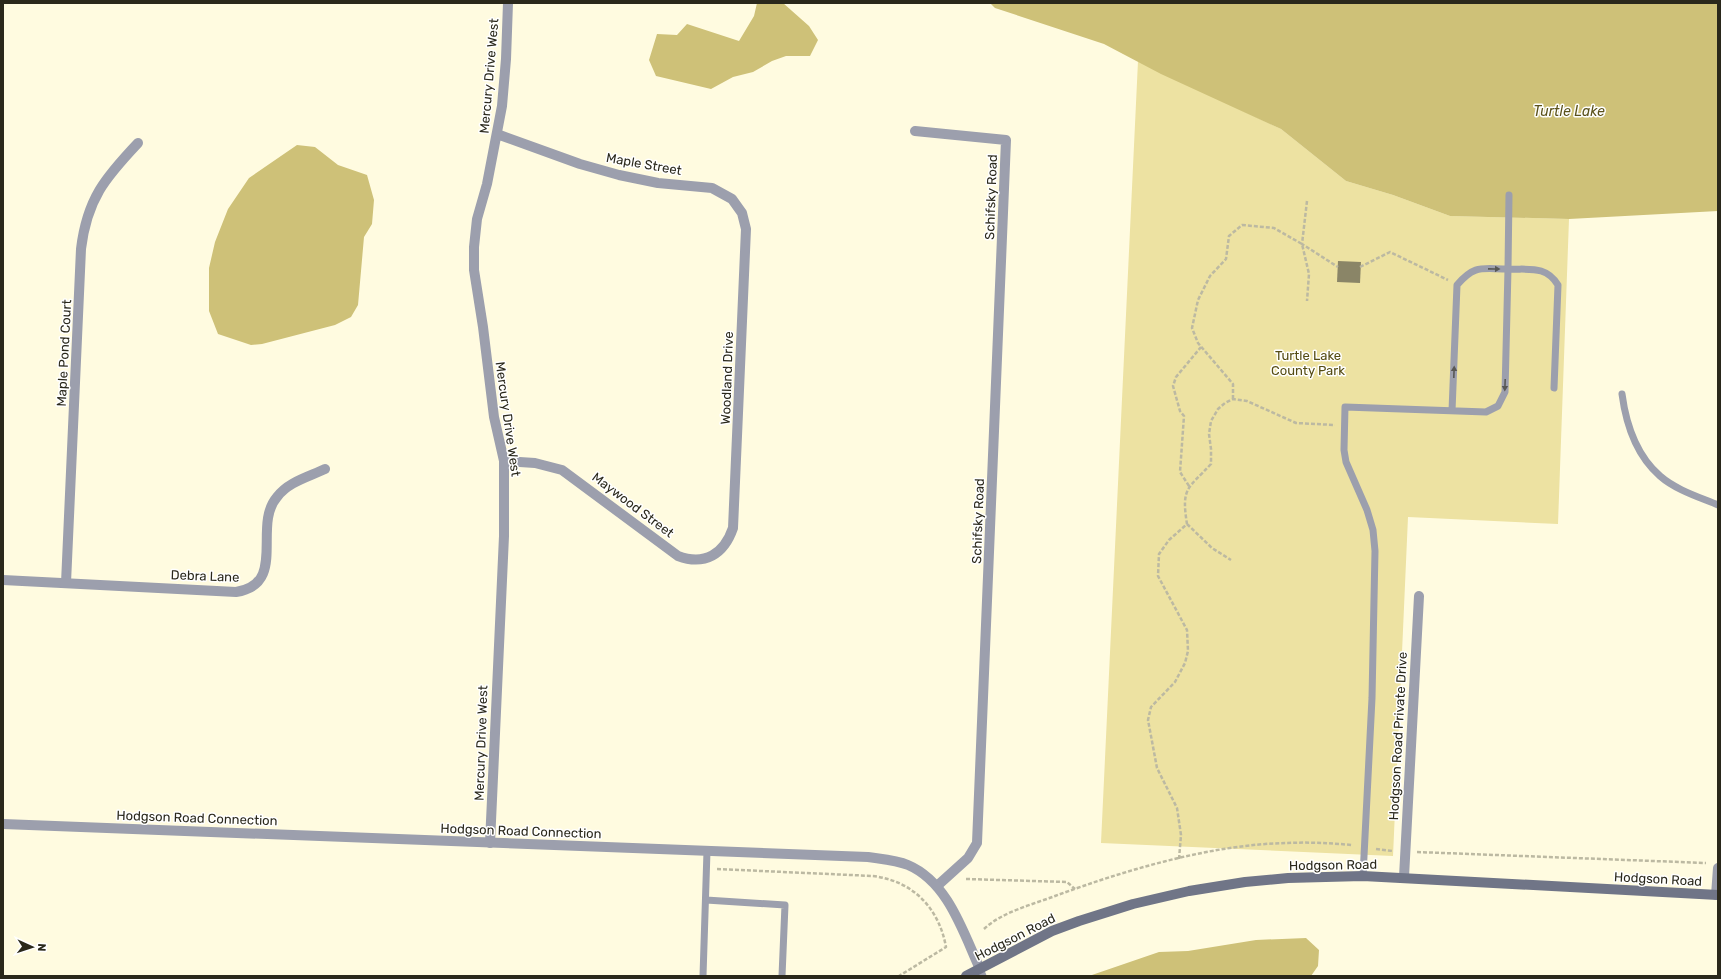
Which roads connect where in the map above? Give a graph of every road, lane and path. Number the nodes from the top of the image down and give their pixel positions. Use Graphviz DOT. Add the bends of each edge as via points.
graph roads {
  1 [pos="508,3"];
  2 [pos="915,132"];
  3 [pos="497,134"];
  4 [pos="138,143"];
  5 [pos="1509,195"];
  6 [pos="1307,201"];
  7 [pos="746,229"];
  8 [pos="1302,244"];
  9 [pos="1338,267"];
  10 [pos="1360,267"];
  11 [pos="1508,269"];
  12 [pos="1457,285"];
  13 [pos="1307,301"];
  14 [pos="1202,347"];
  15 [pos="1554,388"];
  16 [pos="1622,394"];
  17 [pos="1233,399"];
  18 [pos="1452,411"];
  19 [pos="1344,426"];
  20 [pos="504,461"];
  21 [pos="325,469"];
  22 [pos="1189,486"];
  23 [pos="1718,505"];
  24 [pos="1187,524"];
  25 [pos="733,528"];
  26 [pos="1231,560"];
  27 [pos="3,580"];
  28 [pos="66,583"];
  29 [pos="1419,596"];
  30 [pos="3,824"];
  31 [pos="490,843"];
  32 [pos="1352,845"];
  33 [pos="1376,848"];
  34 [pos="707,851"];
  35 [pos="1400,851"];
  36 [pos="1410,852"];
  37 [pos="1179,859"];
  38 [pos="1706,863"];
  39 [pos="707,867"];
  40 [pos="1718,868"];
  41 [pos="1363,876"];
  42 [pos="1404,878"];
  43 [pos="966,879"];
  44 [pos="937,886"];
  45 [pos="1076,889"];
  46 [pos="1717,895"];
  47 [pos="706,900"];
  48 [pos="984,929"];
  49 [pos="982,972"];
  50 [pos="703,976"];
  51 [pos="782,976"];
  52 [pos="899,976"];
  53 [pos="966,976"];
  1 -- 3 [label="street, Mercury Drive West" via="506,59"];
  2 -- 44 [label="street, Schifsky Road" via="1006,140 977,843 968,858"];
  3 -- 7 [label="street, Maple Street" via="619,176 712,188 732,199 742,213"];
  3 -- 20 [label="street, Mercury Drive West" via="477,219 474,270 494,417"];
  4 -- 28 [label="street, Maple Pond Court" via="100,187 84,228"];
  5 -- 11 [label="lane"];
  6 -- 8 [label="path"];
  7 -- 25 [label="street, Woodland Drive"];
  8 -- 9 [label="path"];
  8 -- 13 [label="path" via="1309,274"];
  8 -- 14 [label="path" via="1274,228 1242,225 1229,236 1226,259 1210,276 1198,300 1192,328"];
  10 -- 12 [label="path" via="1390,252"];
  12 -- 11 [label="lane, one-way" via="1468,273 1480,269"];
  11 -- 15 [label="lane" via="1544,270 1553,276 1558,285"];
  11 -- 18 [label="lane, one-way" via="1505,392 1498,406 1486,412"];
  18 -- 12 [label="lane, one-way"];
  14 -- 17 [label="path" via="1233,384"];
  14 -- 22 [label="path" via="1176,377 1173,386 1180,411 1184,416 1180,472"];
  16 -- 23 [label="lane" via="1625,413 1641,454 1660,476 1688,493"];
  17 -- 19 [label="path" via="1247,401 1296,423"];
  17 -- 22 [label="path" via="1218,409 1211,421 1211,464"];
  18 -- 19 [label="lane" via="1345,407"];
  19 -- 41 [label="lane" via="1346,462 1367,510 1373,530 1375,551 1372,698"];
  20 -- 25 [label="street, Maywood Street" via="535,463 562,470 678,556 686,559 703,559 714,555 726,544"];
  20 -- 31 [label="street, Mercury Drive West" via="504,536"];
  21 -- 28 [label="street, Debra Lane" via="285,488 276,497 270,508 268,521 265,569 255,586 246,590 236,592"];
  22 -- 24 [label="path" via="1183,504"];
  24 -- 26 [label="path" via="1212,548"];
  24 -- 37 [label="path" via="1169,540 1159,554 1158,576 1187,630 1188,651 1175,682 1151,707 1148,720 1157,768 1177,808 1181,835"];
  27 -- 28 [label="street, Debra Lane"];
  29 -- 42 [label="street, Hodgson Road Private Drive"];
  30 -- 31 [label="street, Hodgson Road Connection"];
  31 -- 34 [label="street, Hodgson Road Connection"];
  32 -- 37 [label="path" via="1302,842 1252,845"];
  33 -- 35 [label="path"];
  34 -- 39 [label="lane"];
  34 -- 44 [label="street, Hodgson Road Connection" via="868,857 907,865"];
  36 -- 38 [label="path"];
  37 -- 45 [label="path"];
  39 -- 47 [label="lane"];
  39 -- 52 [label="path" via="873,876 906,886 929,907 943,931 946,947"];
  40 -- 46 [label="street"];
  41 -- 42 [label="main road, Hodgson Road"];
  41 -- 49 [label="main road, Hodgson Road" via="1245,882 1133,904 1052,931"];
  42 -- 46 [label="main road, Hodgson Road"];
  43 -- 45 [label="path" via="1067,882"];
  44 -- 49 [label="street, Hodgson Road Connection" via="951,907"];
  45 -- 48 [label="path" via="1024,907 990,923"];
  47 -- 50 [label="lane"];
  47 -- 51 [label="lane" via="785,905"];
  49 -- 53 [label="main road, Hodgson Road"];
}
